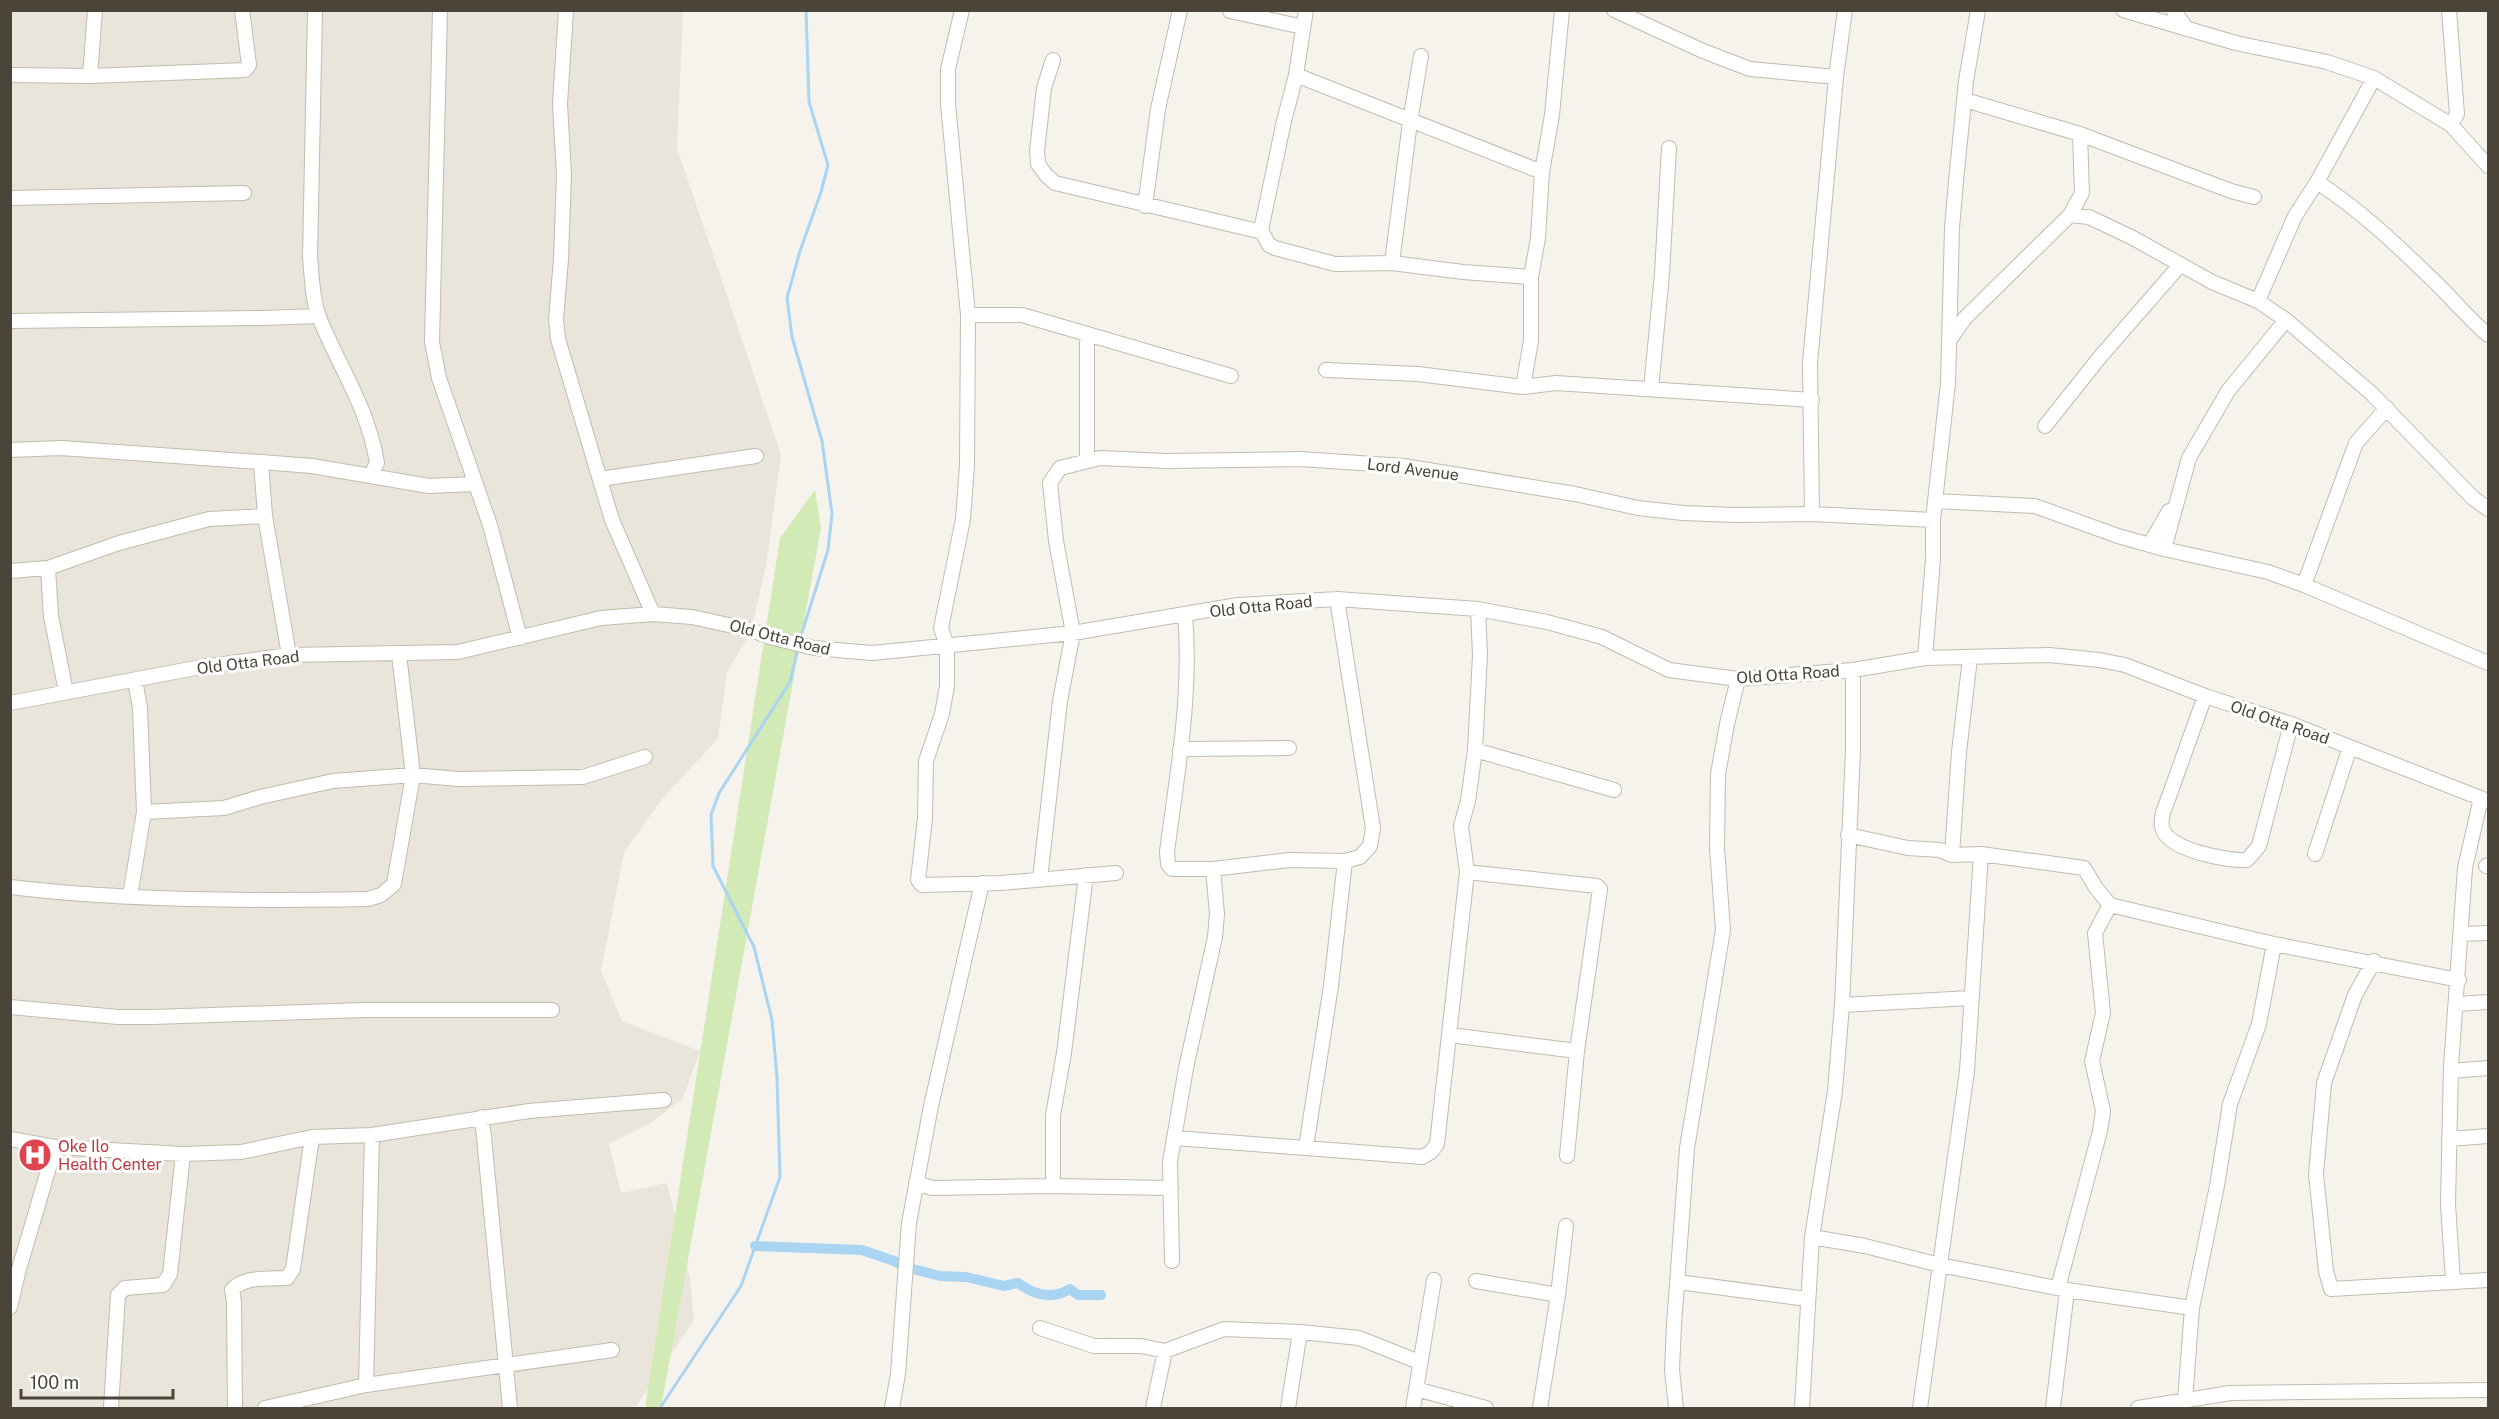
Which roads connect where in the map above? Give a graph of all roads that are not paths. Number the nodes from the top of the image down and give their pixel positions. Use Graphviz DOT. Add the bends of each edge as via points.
graph roads {
  1 [pos="95,10"];
  2 [pos="242,10"];
  3 [pos="315,10"];
  4 [pos="440,10"];
  5 [pos="566,10"];
  6 [pos="962,10"];
  7 [pos="1180,10"];
  8 [pos="1306,10"];
  9 [pos="1562,10"];
  10 [pos="1614,10"];
  11 [pos="1845,10"];
  12 [pos="1978,10"];
  13 [pos="2123,10"];
  14 [pos="2172,10"];
  15 [pos="2449,10"];
  16 [pos="1230,12"];
  17 [pos="1303,27"];
  18 [pos="2187,28"];
  19 [pos="1422,56"];
  20 [pos="1053,60"];
  21 [pos="10,75"];
  22 [pos="1296,75"];
  23 [pos="90,76"];
  24 [pos="1836,77"];
  25 [pos="2374,78"];
  26 [pos="1965,100"];
  27 [pos="1410,122"];
  28 [pos="2451,125"];
  29 [pos="2080,134"];
  30 [pos="1669,148"];
  31 [pos="2488,166"];
  32 [pos="1542,172"];
  33 [pos="2317,182"];
  34 [pos="244,193"];
  35 [pos="2082,193"];
  36 [pos="2254,197"];
  37 [pos="10,198"];
  38 [pos="1144,206"];
  39 [pos="2070,215"];
  40 [pos="2089,217"];
  41 [pos="1262,230"];
  42 [pos="1392,263"];
  43 [pos="2181,264"];
  44 [pos="1531,277"];
  45 [pos="2258,301"];
  46 [pos="968,315"];
  47 [pos="319,316"];
  48 [pos="2286,320"];
  49 [pos="10,321"];
  50 [pos="1087,335"];
  51 [pos="2488,335"];
  52 [pos="1949,341"];
  53 [pos="1326,370"];
  54 [pos="1231,376"];
  55 [pos="1523,387"];
  56 [pos="1651,389"];
  57 [pos="1812,400"];
  58 [pos="2387,408"];
  59 [pos="2045,426"];
  60 [pos="10,450"];
  61 [pos="756,456"];
  62 [pos="1087,460"];
  63 [pos="261,462"];
  64 [pos="371,475"];
  65 [pos="600,479"];
  66 [pos="475,484"];
  67 [pos="2178,493"];
  68 [pos="1935,501"];
  69 [pos="2488,509"];
  70 [pos="1812,514"];
  71 [pos="265,516"];
  72 [pos="1933,520"];
  73 [pos="2150,544"];
  74 [pos="2164,549"];
  75 [pos="48,568"];
  76 [pos="10,571"];
  77 [pos="2304,585"];
  78 [pos="1337,599"];
  79 [pos="1478,609"];
  80 [pos="653,614"];
  81 [pos="1185,615"];
  82 [pos="1073,633"];
  83 [pos="520,638"];
  84 [pos="947,646"];
  85 [pos="399,654"];
  86 [pos="289,655"];
  87 [pos="1925,658"];
  88 [pos="1970,658"];
  89 [pos="2488,663"];
  90 [pos="1853,670"];
  91 [pos="1738,679"];
  92 [pos="135,680"];
  93 [pos="66,692"];
  94 [pos="2205,696"];
  95 [pos="10,703"];
  96 [pos="2291,724"];
  97 [pos="2350,747"];
  98 [pos="1289,748"];
  99 [pos="1180,749"];
  100 [pos="1475,750"];
  101 [pos="645,757"];
  102 [pos="412,775"];
  103 [pos="1614,790"];
  104 [pos="2485,800"];
  105 [pos="144,812"];
  106 [pos="1848,836"];
  107 [pos="1981,854"];
  108 [pos="2315,854"];
  109 [pos="1952,855"];
  110 [pos="1345,861"];
  111 [pos="1213,869"];
  112 [pos="1467,872"];
  113 [pos="1116,873"];
  114 [pos="1086,875"];
  115 [pos="1040,879"];
  116 [pos="982,883"];
  117 [pos="10,887"];
  118 [pos="130,896"];
  119 [pos="2110,905"];
  120 [pos="2488,933"];
  121 [pos="2461,934"];
  122 [pos="2274,944"];
  123 [pos="2374,961"];
  124 [pos="2459,980"];
  125 [pos="1971,998"];
  126 [pos="2488,1002"];
  127 [pos="2457,1004"];
  128 [pos="1842,1005"];
  129 [pos="10,1007"];
  130 [pos="552,1010"];
  131 [pos="1450,1035"];
  132 [pos="1577,1051"];
  133 [pos="2488,1068"];
  134 [pos="2451,1071"];
  135 [pos="664,1100"];
  136 [pos="482,1117"];
  137 [pos="372,1135"];
  138 [pos="2488,1136"];
  139 [pos="312,1137"];
  140 [pos="1175,1138"];
  141 [pos="10,1139"];
  142 [pos="2449,1139"];
  143 [pos="55,1147"];
  144 [pos="1306,1148"];
  145 [pos="183,1154"];
  146 [pos="1567,1156"];
  147 [pos="916,1183"];
  148 [pos="1053,1186"];
  149 [pos="1171,1188"];
  150 [pos="1566,1226"];
  151 [pos="1812,1237"];
  152 [pos="1173,1261"];
  153 [pos="1940,1265"];
  154 [pos="1434,1280"];
  155 [pos="2453,1280"];
  156 [pos="2488,1280"];
  157 [pos="1476,1281"];
  158 [pos="1678,1282"];
  159 [pos="2062,1289"];
  160 [pos="1558,1295"];
  161 [pos="1807,1299"];
  162 [pos="10,1306"];
  163 [pos="2192,1308"];
  164 [pos="1040,1328"];
  165 [pos="1300,1332"];
  166 [pos="612,1350"];
  167 [pos="1165,1351"];
  168 [pos="1419,1362"];
  169 [pos="505,1365"];
  170 [pos="366,1385"];
  171 [pos="1416,1389"];
  172 [pos="2488,1390"];
  173 [pos="2185,1400"];
  174 [pos="111,1408"];
  175 [pos="235,1408"];
  176 [pos="265,1408"];
  177 [pos="510,1408"];
  178 [pos="892,1408"];
  179 [pos="1153,1408"];
  180 [pos="1288,1408"];
  181 [pos="1413,1408"];
  182 [pos="1486,1408"];
  183 [pos="1540,1408"];
  184 [pos="1676,1408"];
  185 [pos="1802,1408"];
  186 [pos="1920,1408"];
  187 [pos="2053,1408"];
  188 [pos="2138,1408"];
  1 -- 23 [label="street"];
  2 -- 23 [label="street" via="249,65 245,70"];
  3 -- 47 [label="street" via="310,257"];
  4 -- 66 [label="street" via="432,342 439,378"];
  5 -- 65 [label="street" via="560,104 563,185 557,330"];
  6 -- 46 [label="street" via="948,69 948,93"];
  7 -- 38 [label="street" via="1158,109"];
  8 -- 17 [label="street"];
  9 -- 32 [label="street"];
  10 -- 24 [label="street" via="1750,69"];
  11 -- 24 [label="street"];
  12 -- 26 [label="street"];
  13 -- 18 [label="street"];
  14 -- 18 [label="street"];
  15 -- 28 [label="street" via="2457,114"];
  16 -- 17 [label="street"];
  17 -- 22 [label="street"];
  18 -- 25 [label="street" via="2236,43 2327,62"];
  19 -- 27 [label="street"];
  20 -- 38 [label="street" via="1044,88 1036,151 1038,164 1055,183"];
  21 -- 23 [label="street"];
  22 -- 27 [label="street"];
  22 -- 41 [label="street"];
  24 -- 57 [label="street" via="1810,363"];
  25 -- 28 [label="street"];
  25 -- 33 [label="street"];
  26 -- 29 [label="street"];
  26 -- 52 [label="street" via="1952,228"];
  27 -- 32 [label="street"];
  27 -- 42 [label="street"];
  28 -- 31 [label="street"];
  29 -- 35 [label="street"];
  29 -- 36 [label="street"];
  30 -- 56 [label="street"];
  32 -- 44 [label="street"];
  33 -- 45 [label="street" via="2295,216"];
  33 -- 51 [label="street" via="2381,232"];
  34 -- 37 [label="street"];
  35 -- 39 [label="street"];
  35 -- 40 [label="street"];
  38 -- 41 [label="street"];
  39 -- 40 [label="street"];
  39 -- 52 [label="street" via="1965,318"];
  40 -- 43 [label="street"];
  41 -- 42 [label="street" via="1269,245 1275,248 1335,264"];
  42 -- 44 [label="street"];
  43 -- 45 [label="street"];
  43 -- 59 [label="street"];
  44 -- 55 [label="street" via="1531,341"];
  45 -- 48 [label="street"];
  46 -- 50 [label="street" via="1022,315"];
  46 -- 84 [label="street" via="967,465 963,519 942,628"];
  47 -- 49 [label="street"];
  47 -- 64 [label="street" via="361,402 377,463"];
  48 -- 58 [label="street"];
  48 -- 67 [label="street" via="2228,391 2189,458"];
  50 -- 54 [label="street"];
  50 -- 62 [label="street"];
  52 -- 68 [label="street"];
  53 -- 55 [label="street" via="1418,374"];
  55 -- 56 [label="street" via="1556,383"];
  56 -- 57 [label="street"];
  57 -- 70 [label="street"];
  58 -- 69 [label="street"];
  58 -- 77 [label="street" via="2356,443"];
  60 -- 63 [label="street" via="61,448"];
  61 -- 65 [label="street"];
  62 -- 70 [label="street, Lord Avenue" via="1300,459 1404,466 1638,508 1734,515"];
  62 -- 82 [label="street, Lord Avenue" via="1060,468 1050,483"];
  63 -- 64 [label="street"];
  63 -- 71 [label="street"];
  64 -- 66 [label="street" via="429,486"];
  65 -- 80 [label="street" via="612,520"];
  66 -- 83 [label="street"];
  67 -- 73 [label="street"];
  67 -- 74 [label="street"];
  68 -- 72 [label="street"];
  68 -- 73 [label="street" via="2035,506"];
  70 -- 72 [label="street, Lord Avenue"];
  71 -- 75 [label="street" via="208,519 119,543"];
  71 -- 86 [label="street"];
  72 -- 87 [label="street"];
  73 -- 74 [label="street"];
  74 -- 77 [label="street" via="2268,572"];
  75 -- 76 [label="street"];
  75 -- 93 [label="street" via="51,616"];
  77 -- 89 [label="street"];
  78 -- 79 [label="street, Old Otta Road"];
  78 -- 81 [label="street, Old Otta Road" via="1238,605"];
  78 -- 110 [label="street" via="1373,828 1370,846 1360,857"];
  79 -- 91 [label="street, Old Otta Road" via="1602,637 1669,670"];
  79 -- 100 [label="street"];
  80 -- 83 [label="street, Old Otta Road" via="601,618"];
  80 -- 84 [label="street, Old Otta Road" via="692,616 830,651 872,653"];
  81 -- 82 [label="street, Old Otta Road"];
  81 -- 99 [label="street" via="1188,659"];
  82 -- 84 [label="street, Old Otta Road"];
  82 -- 115 [label="street" via="1060,701"];
  83 -- 85 [label="street, Old Otta Road" via="458,652"];
  84 -- 116 [label="street" via="946,695 926,761 918,880 922,885"];
  85 -- 86 [label="street, Old Otta Road"];
  85 -- 102 [label="street"];
  86 -- 92 [label="street, Old Otta Road"];
  87 -- 88 [label="street, Old Otta Road"];
  87 -- 90 [label="street, Old Otta Road"];
  88 -- 94 [label="street, Old Otta Road" via="2049,655 2099,660 2125,665"];
  88 -- 109 [label="street"];
  90 -- 91 [label="street, Old Otta Road"];
  90 -- 106 [label="street"];
  91 -- 158 [label="street" via="1718,774 1717,848 1723,930 1687,1148"];
  92 -- 93 [label="street, Old Otta Road"];
  92 -- 105 [label="street" via="140,708"];
  93 -- 95 [label="street, Old Otta Road"];
  94 -- 96 [label="street, Old Otta Road"];
  94 -- 96 [label="street" via="2163,813 2162,829 2182,848 2235,861 2247,860 2259,846"];
  96 -- 97 [label="street, Old Otta Road"];
  97 -- 104 [label="street, Old Otta Road"];
  97 -- 108 [label="street"];
  98 -- 99 [label="street"];
  99 -- 111 [label="street" via="1168,864 1172,869"];
  100 -- 103 [label="street"];
  100 -- 112 [label="street" via="1461,826"];
  101 -- 102 [label="street" via="583,777 458,779"];
  102 -- 105 [label="street" via="333,782 224,808"];
  102 -- 118 [label="street" via="394,884 381,895 368,899 252,901"];
  104 -- 121 [label="street" via="2465,868"];
  105 -- 118 [label="street"];
  106 -- 109 [label="street"];
  106 -- 128 [label="street"];
  107 -- 109 [label="street"];
  107 -- 119 [label="street" via="2084,868"];
  107 -- 125 [label="street"];
  110 -- 111 [label="street" via="1289,860"];
  110 -- 144 [label="street"];
  111 -- 140 [label="street" via="1215,937"];
  112 -- 131 [label="street"];
  112 -- 132 [label="street" via="1600,889"];
  113 -- 114 [label="street"];
  114 -- 115 [label="street"];
  114 -- 148 [label="street" via="1053,1114"];
  115 -- 116 [label="street"];
  116 -- 147 [label="street"];
  117 -- 118 [label="street"];
  119 -- 122 [label="street"];
  119 -- 159 [label="street" via="2095,933 2103,1012 2092,1061 2103,1111"];
  120 -- 121 [label="street"];
  121 -- 124 [label="street"];
  122 -- 123 [label="street"];
  122 -- 163 [label="street" via="2259,1023 2230,1104"];
  123 -- 124 [label="street"];
  123 -- 155 [label="street" via="2355,995 2324,1083 2316,1174 2326,1271 2331,1289"];
  124 -- 127 [label="street"];
  125 -- 128 [label="street"];
  125 -- 153 [label="street" via="1967,1071"];
  126 -- 127 [label="street"];
  127 -- 134 [label="street"];
  128 -- 151 [label="street" via="1835,1091"];
  129 -- 130 [label="street" via="118,1017 363,1010"];
  131 -- 132 [label="street"];
  131 -- 144 [label="street" via="1437,1144 1431,1152 1422,1157"];
  132 -- 146 [label="street"];
  133 -- 134 [label="street"];
  134 -- 142 [label="street"];
  135 -- 136 [label="street"];
  136 -- 137 [label="street"];
  136 -- 169 [label="street"];
  137 -- 139 [label="street"];
  137 -- 170 [label="street"];
  138 -- 142 [label="street"];
  139 -- 145 [label="street" via="241,1152"];
  139 -- 175 [label="street" via="293,1269 287,1278 245,1281 232,1290"];
  140 -- 144 [label="street"];
  140 -- 149 [label="street" via="1170,1162"];
  141 -- 143 [label="street"];
  142 -- 155 [label="street"];
  143 -- 145 [label="street"];
  143 -- 162 [label="street"];
  145 -- 174 [label="street" via="170,1274 163,1285 125,1288 118,1295"];
  147 -- 148 [label="street" via="932,1188"];
  147 -- 178 [label="street"];
  148 -- 149 [label="street"];
  149 -- 152 [label="street"];
  150 -- 160 [label="street"];
  151 -- 153 [label="street"];
  151 -- 161 [label="street"];
  153 -- 159 [label="street"];
  153 -- 186 [label="street"];
  154 -- 168 [label="street"];
  155 -- 156 [label="street"];
  157 -- 160 [label="street"];
  158 -- 161 [label="street"];
  158 -- 184 [label="street" via="1672,1370"];
  159 -- 163 [label="street"];
  159 -- 187 [label="street"];
  160 -- 183 [label="street"];
  161 -- 185 [label="street"];
  163 -- 173 [label="street"];
  164 -- 167 [label="street" via="1094,1346 1141,1346"];
  165 -- 167 [label="street" via="1224,1329"];
  165 -- 168 [label="street" via="1359,1338"];
  165 -- 180 [label="street"];
  166 -- 169 [label="street"];
  167 -- 179 [label="street"];
  168 -- 171 [label="street"];
  169 -- 170 [label="street"];
  169 -- 177 [label="street"];
  170 -- 176 [label="street"];
  171 -- 181 [label="street"];
  171 -- 182 [label="street"];
  172 -- 173 [label="street" via="2230,1393"];
  173 -- 188 [label="street"];
}
